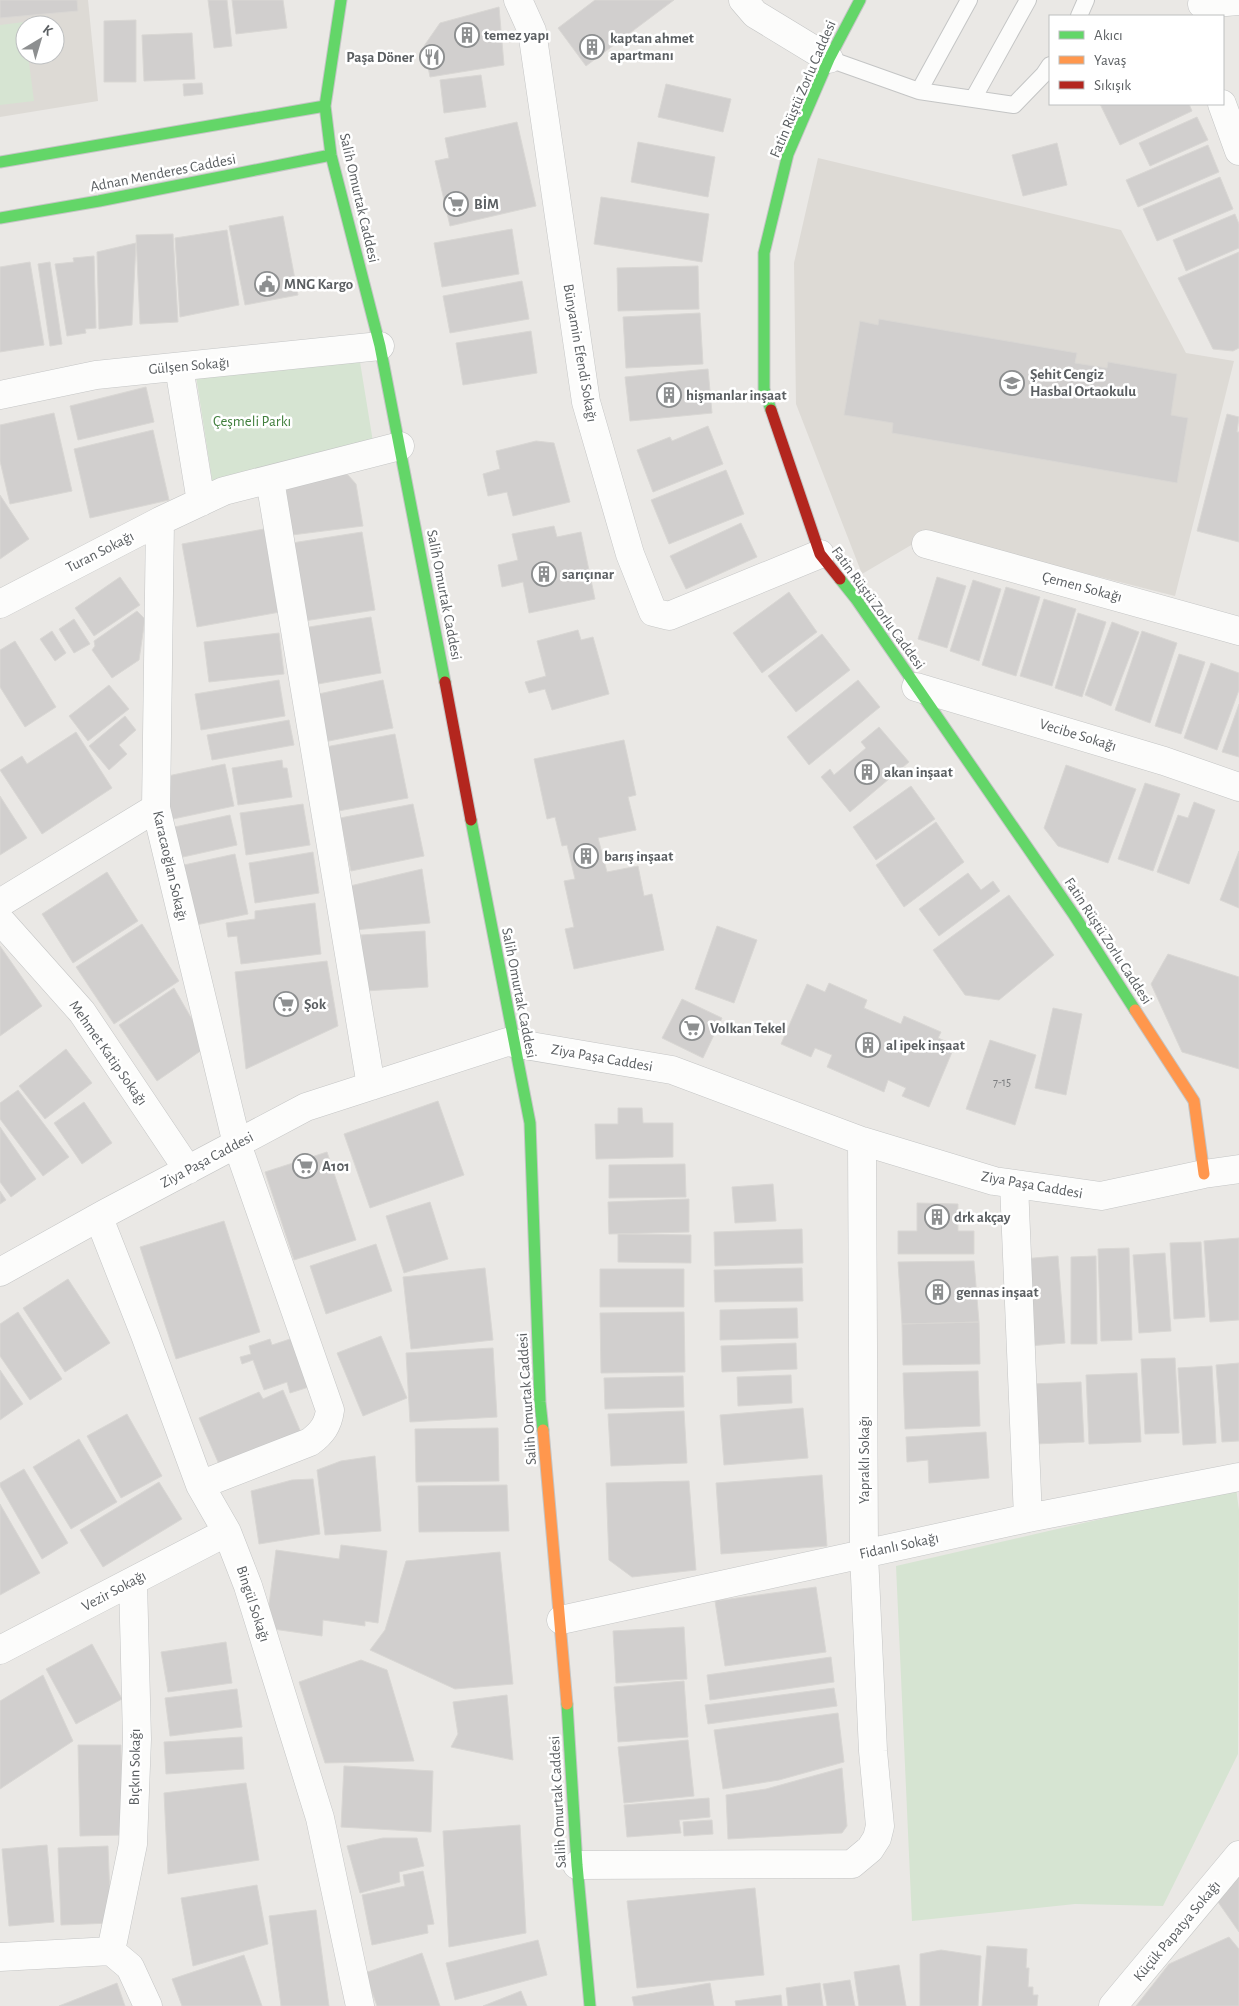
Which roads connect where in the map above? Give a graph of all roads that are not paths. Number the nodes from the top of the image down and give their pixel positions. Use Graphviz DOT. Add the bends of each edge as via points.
graph roads {
  1 [pos="341,0"];
  2 [pos="518,0"];
  3 [pos="743,0"];
  4 [pos="860,0"];
  5 [pos="969,0"];
  6 [pos="1028,0"];
  7 [pos="1086,0"];
  8 [pos="1239,2"];
  9 [pos="1200,7"];
  10 [pos="1079,15"];
  11 [pos="829,59"];
  12 [pos="1049,66"];
  13 [pos="919,90"];
  14 [pos="973,99"];
  15 [pos="1222,105"];
  16 [pos="325,106"];
  17 [pos="1239,151"];
  18 [pos="331,155"];
  19 [pos="0,162"];
  20 [pos="0,218"];
  21 [pos="380,346"];
  22 [pos="179,367"];
  23 [pos="0,395"];
  24 [pos="400,446"];
  25 [pos="270,480"];
  26 [pos="201,502"];
  27 [pos="160,521"];
  28 [pos="926,544"];
  29 [pos="820,554"];
  30 [pos="0,604"];
  31 [pos="1239,631"];
  32 [pos="916,687"];
  33 [pos="1239,787"];
  34 [pos="156,808"];
  35 [pos="0,903"];
  36 [pos="0,920"];
  37 [pos="513,1043"];
  38 [pos="370,1086"];
  39 [pos="862,1141"];
  40 [pos="237,1144"];
  41 [pos="1239,1169"];
  42 [pos="188,1170"];
  43 [pos="1204,1174"];
  44 [pos="1014,1184"];
  45 [pos="99,1218"];
  46 [pos="0,1272"];
  47 [pos="1239,1476"];
  48 [pos="200,1485"];
  49 [pos="1028,1518"];
  50 [pos="227,1532"];
  51 [pos="864,1554"];
  52 [pos="133,1581"];
  53 [pos="561,1620"];
  54 [pos="0,1650"];
  55 [pos="1239,1855"];
  56 [pos="576,1865"];
  57 [pos="111,1951"];
  58 [pos="0,1957"];
  59 [pos="148,2006"];
  60 [pos="360,2006"];
  61 [pos="590,2006"];
  62 [pos="1113,2006"];
  1 -- 16 [label="street, Salih Omurtak Caddesi"];
  2 -- 29 [label="street, Bünyamin Efendi Sokağı" via="532,31 586,402 630,554 653,612 668,616"];
  3 -- 11 [label="street" via="755,14"];
  4 -- 11 [label="street, Fatin Rüştü Zorlu Caddesi"];
  5 -- 13 [label="lane"];
  6 -- 14 [label="lane"];
  7 -- 10 [label="lane"];
  8 -- 9 [label="street"];
  11 -- 13 [label="lane"];
  11 -- 29 [label="street, Fatin Rüştü Zorlu Caddesi" via="788,154 764,253 764,389"];
  12 -- 14 [label="lane" via="1014,105"];
  13 -- 14 [label="lane"];
  15 -- 17 [label="street"];
  16 -- 18 [label="street, Salih Omurtak Caddesi"];
  16 -- 19 [label="street"];
  18 -- 20 [label="street, Adnan Menderes Caddesi"];
  18 -- 21 [label="street, Salih Omurtak Caddesi"];
  21 -- 22 [label="street, Gülşen Sokağı"];
  21 -- 24 [label="street, Salih Omurtak Caddesi"];
  22 -- 23 [label="street, Gülşen Sokağı" via="96,375"];
  22 -- 26 [label="street"];
  24 -- 25 [label="street, Turan Sokağı"];
  24 -- 37 [label="street, Salih Omurtak Caddesi"];
  25 -- 26 [label="street, Turan Sokağı" via="224,491"];
  25 -- 38 [label="street"];
  26 -- 27 [label="street, Turan Sokağı"];
  27 -- 30 [label="street, Turan Sokağı"];
  27 -- 34 [label="street, Karacaoğlan Sokağı"];
  28 -- 31 [label="street, Çemen Sokağı"];
  29 -- 32 [label="street, Fatin Rüştü Zorlu Caddesi" via="856,599"];
  32 -- 33 [label="street, Vecibe Sokağı" via="1164,761"];
  32 -- 43 [label="street, Fatin Rüştü Zorlu Caddesi" via="1074,914 1194,1101"];
  34 -- 35 [label="street"];
  34 -- 40 [label="street, Karacaoğlan Sokağı"];
  36 -- 42 [label="street, Mehmet Katip Sokağı" via="82,1012"];
  37 -- 38 [label="street, Ziya Paşa Caddesi" via="506,1042"];
  37 -- 39 [label="street, Ziya Paşa Caddesi" via="672,1070"];
  37 -- 53 [label="street, Salih Omurtak Caddesi" via="530,1123 540,1402"];
  38 -- 40 [label="street, Ziya Paşa Caddesi" via="306,1107"];
  39 -- 44 [label="street, Ziya Paşa Caddesi" via="994,1181"];
  39 -- 51 [label="street, Yapraklı Sokağı"];
  40 -- 42 [label="street, Ziya Paşa Caddesi"];
  40 -- 48 [label="street, Karacaoğlan Sokağı" via="330,1410 329,1420 310,1442"];
  41 -- 43 [label="street, Ziya Paşa Caddesi"];
  42 -- 45 [label="street, Ziya Paşa Caddesi"];
  43 -- 44 [label="street, Ziya Paşa Caddesi" via="1101,1196"];
  44 -- 49 [label="street"];
  45 -- 46 [label="street, Ziya Paşa Caddesi"];
  45 -- 48 [label="street, Bingül Sokağı"];
  47 -- 49 [label="street, Fidanlı Sokağı"];
  48 -- 50 [label="street, Bingül Sokağı"];
  49 -- 51 [label="street, Fidanlı Sokağı"];
  50 -- 52 [label="street, Vezir Sokağı"];
  50 -- 60 [label="street, Bingül Sokağı" via="248,1586 320,1818"];
  51 -- 53 [label="street, Fidanlı Sokağı"];
  51 -- 56 [label="street, Yapraklı Sokağı" via="873,1751 880,1826 870,1849 852,1864"];
  52 -- 54 [label="street, Vezir Sokağı"];
  52 -- 57 [label="street, Bıçkın Sokağı" via="137,1739 133,1844"];
  53 -- 56 [label="street, Salih Omurtak Caddesi"];
  55 -- 62 [label="street, Küçük Papatya Sokağı"];
  56 -- 61 [label="street, Salih Omurtak Caddesi"];
  57 -- 58 [label="street"];
  57 -- 59 [label="street" via="130,1967"];
}
